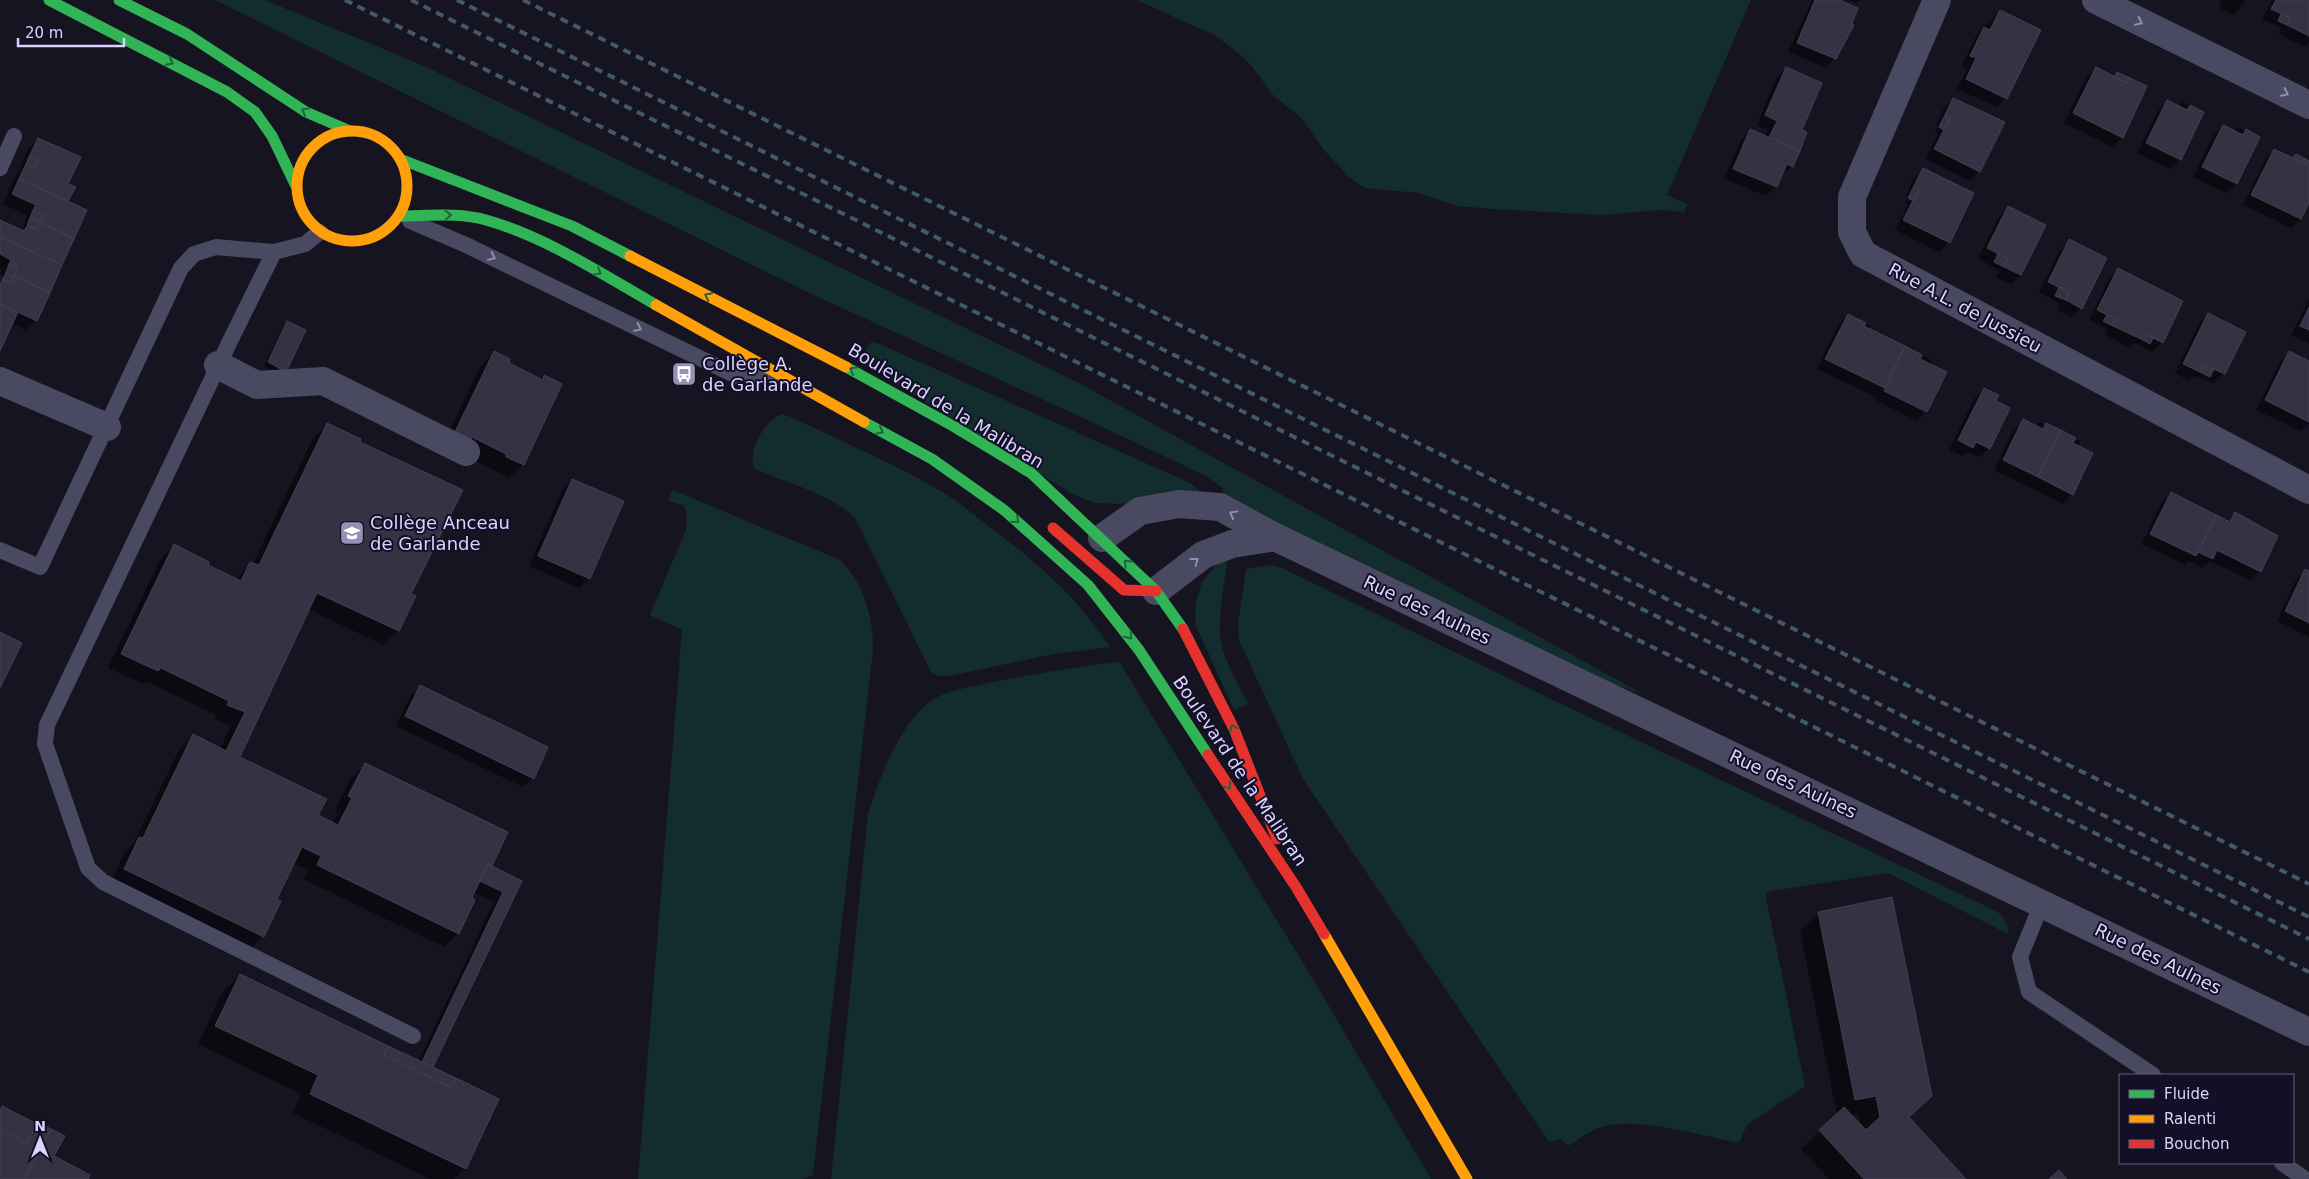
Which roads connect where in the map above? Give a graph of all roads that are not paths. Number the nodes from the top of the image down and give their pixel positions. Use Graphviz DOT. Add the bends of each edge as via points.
graph roads {
  1 [pos="49,0"];
  2 [pos="120,0"];
  3 [pos="1937,0"];
  4 [pos="2096,0"];
  5 [pos="2309,105"];
  6 [pos="350,131"];
  7 [pos="14,136"];
  8 [pos="400,159"];
  9 [pos="0,168"];
  10 [pos="296,186"];
  11 [pos="399,216"];
  12 [pos="320,232"];
  13 [pos="274,252"];
  14 [pos="218,365"];
  15 [pos="776,374"];
  16 [pos="0,380"];
  17 [pos="107,427"];
  18 [pos="466,452"];
  19 [pos="932,459"];
  20 [pos="968,470"];
  21 [pos="2309,490"];
  22 [pos="1041,518"];
  23 [pos="1275,537"];
  24 [pos="0,550"];
  25 [pos="1098,550"];
  26 [pos="1088,585"];
  27 [pos="1156,591"];
  28 [pos="1296,887"];
  29 [pos="2042,903"];
  30 [pos="2309,1032"];
  31 [pos="413,1036"];
  32 [pos="2152,1074"];
  33 [pos="2284,1164"];
  34 [pos="1467,1179"];
  35 [pos="2306,1179"];
  1 -- 10 [label="main road, one-way" via="228,92 255,112 272,136"];
  6 -- 2 [label="main road, one-way" via="306,112 187,34"];
  3 -- 21 [label="street, Rue A.L. de Jussieu" via="1852,197 1852,232 1863,254"];
  4 -- 5 [label="street, one-way"];
  6 -- 8 [label="main road" via="365,132 379,138"];
  6 -- 10 [label="main road" via="333,134 306,154 298,170"];
  7 -- 9 [label="lane"];
  8 -- 11 [label="main road" via="408,188"];
  25 -- 8 [label="main road, Boulevard de la Malibran, one-way" via="1030,473 953,426 843,365 572,226"];
  10 -- 12 [label="main road" via="298,204 307,220"];
  11 -- 12 [label="main road" via="372,238 354,242 336,240"];
  11 -- 15 [label="lane, one-way" via="741,378"];
  11 -- 15 [label="main road, Boulevard de la Malibran, one-way" via="457,215 486,220 560,250"];
  12 -- 13 [label="lane" via="305,244"];
  13 -- 14 [label="lane"];
  13 -- 17 [label="lane" via="216,247 194,254 181,268"];
  14 -- 18 [label="street" via="257,385 323,381"];
  14 -- 31 [label="lane" via="47,725 45,744 88,868 103,882"];
  15 -- 19 [label="main road, Boulevard de la Malibran, one-way"];
  16 -- 17 [label="street"];
  17 -- 24 [label="lane" via="40,567"];
  19 -- 20 [label="main road"];
  19 -- 26 [label="main road, Boulevard de la Malibran, one-way" via="1004,510"];
  22 -- 25 [label="main road"];
  23 -- 25 [label="street, Rue des Aulnes, one-way" via="1220,507 1179,504 1140,511"];
  27 -- 23 [label="street, one-way" via="1203,554 1232,544"];
  23 -- 29 [label="street, Rue des Aulnes"];
  25 -- 26 [label="main road"];
  27 -- 25 [label="main road, Boulevard de la Malibran, one-way"];
  25 -- 27 [label="main road" via="1124,590"];
  26 -- 28 [label="main road, Boulevard de la Malibran, one-way" via="1139,650"];
  28 -- 27 [label="main road, Boulevard de la Malibran, one-way" via="1234,729 1186,634"];
  28 -- 34 [label="main road"];
  29 -- 30 [label="street, Rue des Aulnes"];
  29 -- 32 [label="lane" via="2020,957 2029,992"];
  33 -- 35 [label="lane"];
}
